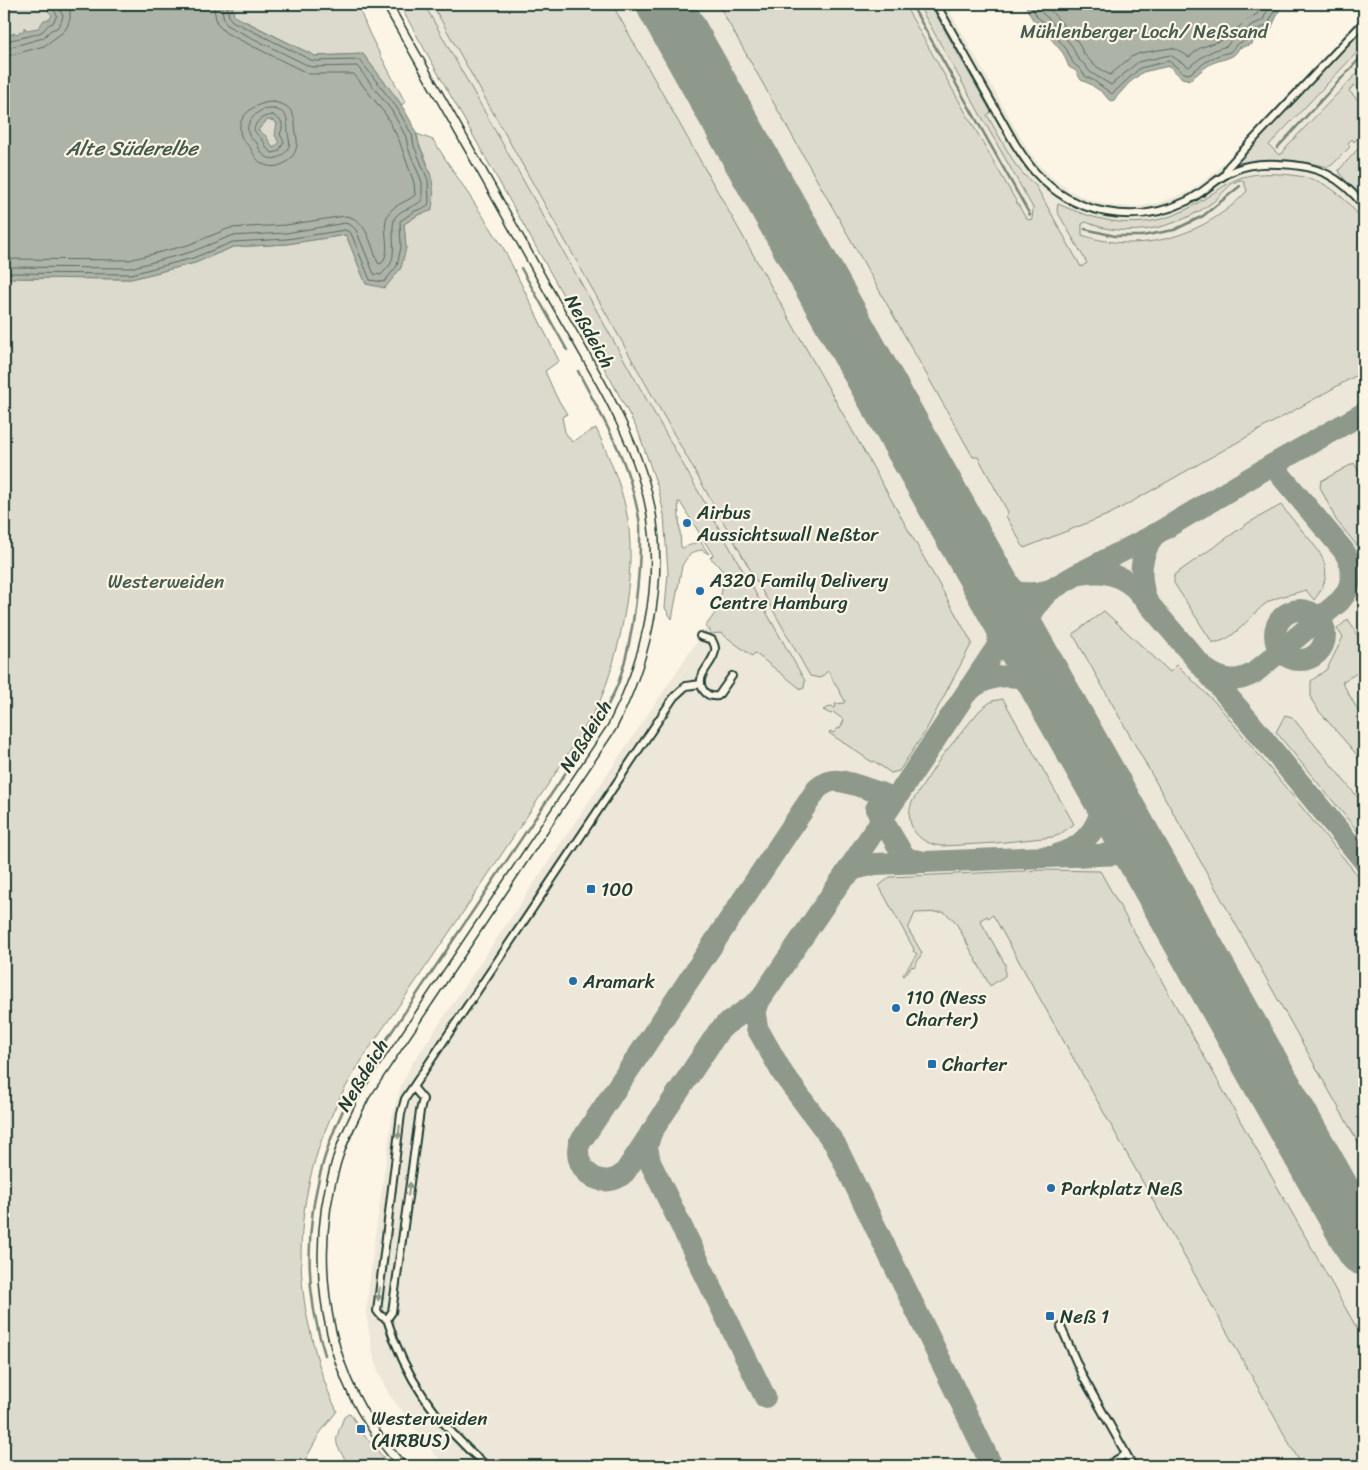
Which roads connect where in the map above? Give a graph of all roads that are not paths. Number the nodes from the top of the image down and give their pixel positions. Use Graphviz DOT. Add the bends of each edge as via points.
graph roads {
  1 [pos="387,4"];
  2 [pos="936,4"];
  3 [pos="1364,22"];
  4 [pos="1225,175"];
  5 [pos="1364,206"];
  6 [pos="700,636"];
  7 [pos="732,676"];
  8 [pos="701,684"];
  9 [pos="413,1087"];
  10 [pos="387,1319"];
  11 [pos="1061,1327"];
  12 [pos="1126,1454"];
  13 [pos="402,1466"];
  14 [pos="487,1466"];
  15 [pos="1106,1466"];
  16 [pos="1133,1466"];
  1 -- 13 [label="street, Neßdeich" via="625,428 648,496 655,557 653,596 643,650 635,677 612,727 365,1096 336,1162 322,1253 330,1324 343,1369 359,1405 383,1444"];
  2 -- 4 [label="street" via="1026,160 1042,179 1067,198 1106,213 1146,214 1187,201"];
  3 -- 4 [label="street" via="1237,156"];
  4 -- 5 [label="street" via="1258,164 1310,167 1341,182"];
  6 -- 8 [label="street" via="712,640 715,648 702,674"];
  7 -- 8 [label="street" via="718,696 705,693"];
  8 -- 9 [label="street" via="686,686 674,697"];
  10 -- 9 [label="street, one-way" via="392,1312 422,1099"];
  9 -- 10 [label="street, one-way" via="401,1114 377,1311"];
  10 -- 14 [label="street" via="394,1343 423,1397 447,1428"];
  11 -- 12 [label="street" via="1083,1377"];
  12 -- 15 [label="street"];
  12 -- 16 [label="street"];
}
